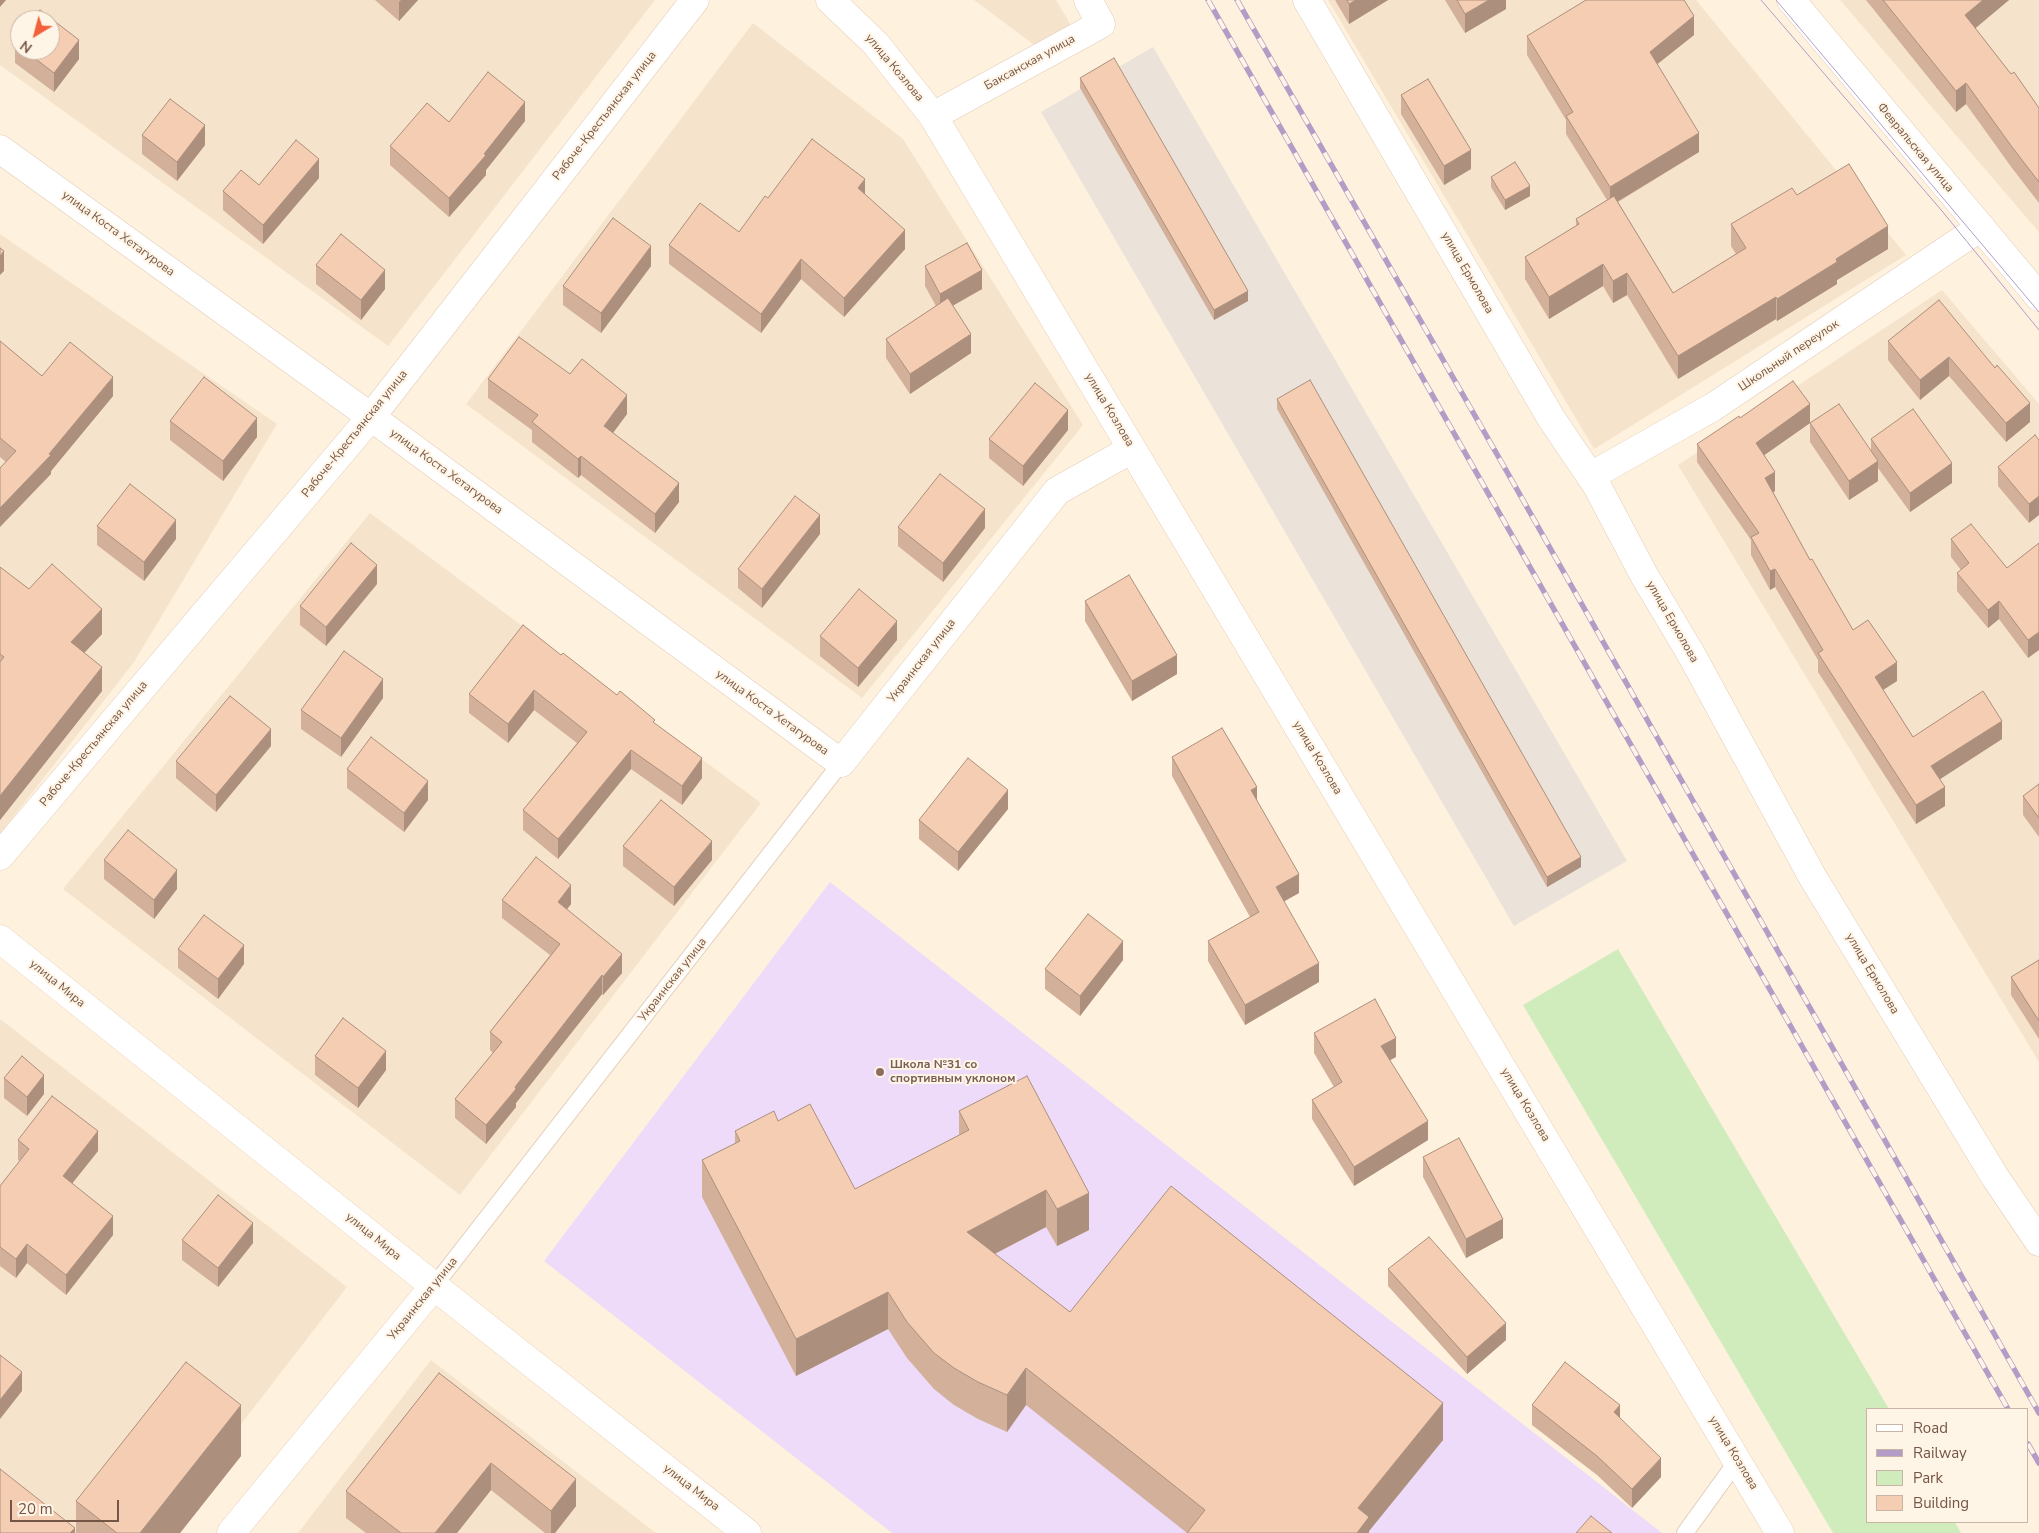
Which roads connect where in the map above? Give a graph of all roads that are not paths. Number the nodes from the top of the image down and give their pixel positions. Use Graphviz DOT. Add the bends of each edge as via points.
graph roads {
  1 [pos="695,0"];
  2 [pos="830,0"];
  3 [pos="1088,0"];
  4 [pos="1307,0"];
  5 [pos="1791,0"];
  6 [pos="934,116"];
  7 [pos="0,149"];
  8 [pos="1981,227"];
  9 [pos="2039,297"];
  10 [pos="371,417"];
  11 [pos="1132,448"];
  12 [pos="1590,476"];
  13 [pos="841,764"];
  14 [pos="0,856"];
  15 [pos="0,939"];
  16 [pos="2039,1242"];
  17 [pos="434,1286"];
  18 [pos="1737,1461"];
  19 [pos="231,1533"];
  20 [pos="747,1533"];
  21 [pos="1685,1533"];
  22 [pos="1780,1533"];
  1 -- 10 [label="street, Рабоче-Крестьянская улица"];
  2 -- 6 [label="street, улица Козлова" via="876,44"];
  3 -- 6 [label="street, Баксанская улица" via="1101,24"];
  4 -- 12 [label="street, улица Ермолова" via="1551,418"];
  5 -- 8 [label="street, Февральская улица"];
  6 -- 11 [label="street, улица Козлова"];
  7 -- 10 [label="street, улица Коста Хетагурова"];
  8 -- 9 [label="street, Февральская улица"];
  8 -- 12 [label="street, Школьный переулок" via="1713,407"];
  10 -- 13 [label="street, улица Коста Хетагурова"];
  10 -- 14 [label="street, Рабоче-Крестьянская улица"];
  11 -- 13 [label="street, Украинская улица" via="1057,491"];
  11 -- 18 [label="street, улица Козлова"];
  12 -- 16 [label="street, улица Ермолова" via="1812,876"];
  13 -- 17 [label="lane, Украинская улица"];
  15 -- 17 [label="street, улица Мира"];
  17 -- 19 [label="street, Украинская улица"];
  17 -- 20 [label="street, улица Мира"];
  18 -- 21 [label="lane"];
  18 -- 22 [label="street, улица Козлова"];
}
